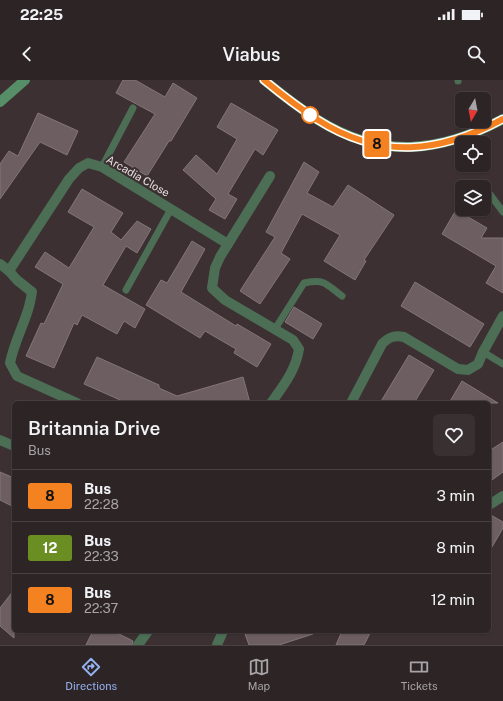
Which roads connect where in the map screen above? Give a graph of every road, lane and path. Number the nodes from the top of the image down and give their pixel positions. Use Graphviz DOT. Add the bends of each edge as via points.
graph roads {
  1 [pos="25,80"];
  2 [pos="264,80"];
  3 [pos="0,102"];
  4 [pos="132,108"];
  5 [pos="503,119"];
  6 [pos="102,167"];
  7 [pos="270,176"];
  8 [pos="491,195"];
  9 [pos="171,209"];
  10 [pos="503,212"];
  11 [pos="228,244"];
  12 [pos="0,264"];
  13 [pos="9,271"];
  14 [pos="126,290"];
  15 [pos="342,296"];
  16 [pos="503,316"];
  17 [pos="275,329"];
  18 [pos="483,352"];
  19 [pos="503,364"];
  20 [pos="73,401"];
  21 [pos="272,401"];
  22 [pos="352,401"];
  23 [pos="0,440"];
  24 [pos="12,445"];
  25 [pos="503,496"];
  26 [pos="491,504"];
  27 [pos="144,633"];
  28 [pos="222,633"];
  29 [pos="138,645"];
  30 [pos="217,645"];
  1 -- 3 [label="street"];
  2 -- 5 [label="street" via="305,112 336,130 360,140 390,146 437,145"];
  4 -- 6 [label="lane"];
  6 -- 9 [label="street, Arcadia Close"];
  6 -- 13 [label="street, Arcadia Close" via="88,163 78,168"];
  7 -- 11 [label="street"];
  8 -- 10 [label="lane"];
  9 -- 11 [label="street, Arcadia Close"];
  9 -- 14 [label="lane"];
  11 -- 17 [label="street" via="215,268 212,288 225,300"];
  12 -- 13 [label="street"];
  13 -- 20 [label="street" via="32,292 29,309 12,349 10,363 17,376"];
  15 -- 17 [label="lane" via="324,283 304,283"];
  16 -- 18 [label="street"];
  17 -- 21 [label="street" via="293,340 299,349 298,360"];
  18 -- 19 [label="lane"];
  18 -- 22 [label="street" via="478,364 468,370 458,369 404,337 394,335 382,344"];
  23 -- 24 [label="street"];
  25 -- 26 [label="street"];
  27 -- 29 [label="street"];
  28 -- 30 [label="street"];
}
